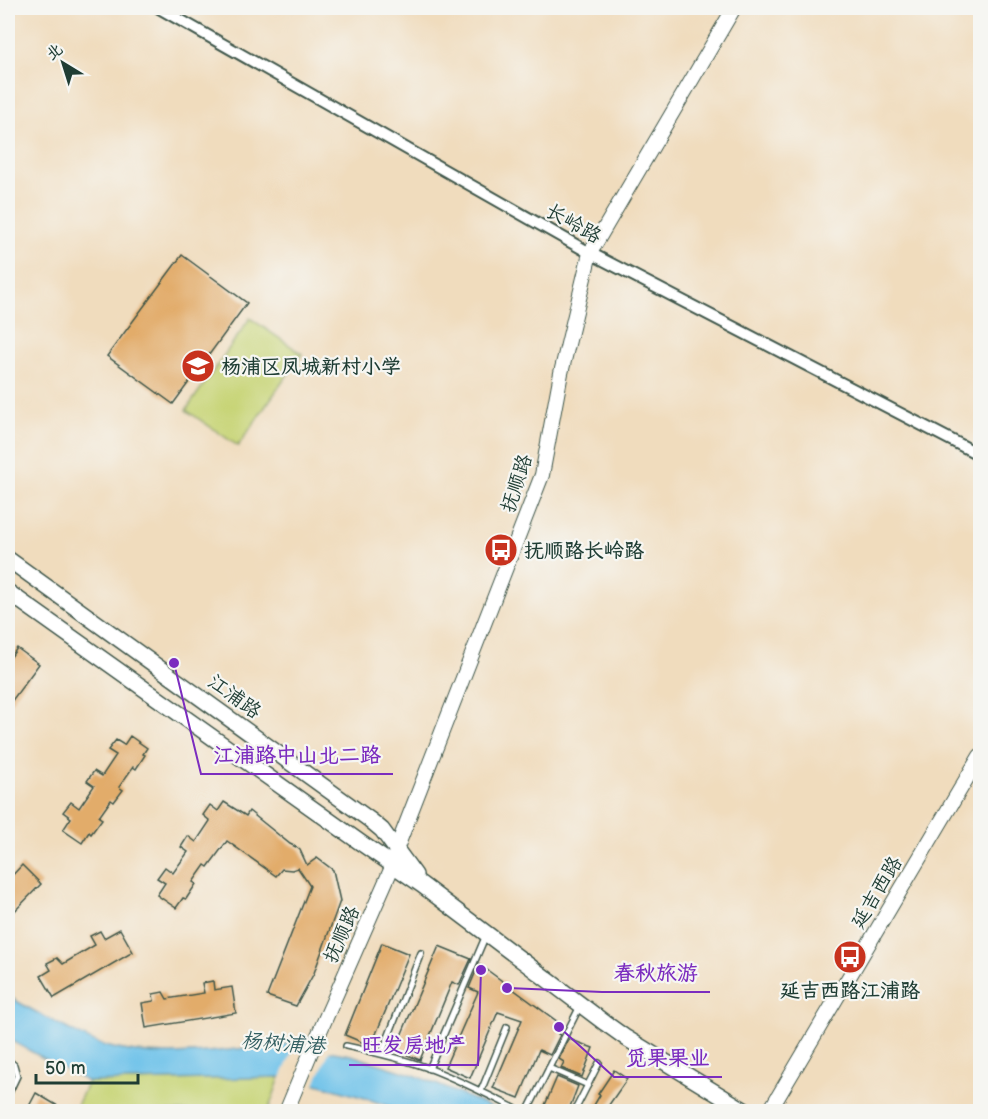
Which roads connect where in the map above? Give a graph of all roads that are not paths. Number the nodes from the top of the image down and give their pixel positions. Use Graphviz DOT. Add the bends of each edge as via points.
graph roads {
  1 [pos="159,8"];
  2 [pos="734,8"];
  3 [pos="590,253"];
  4 [pos="981,455"];
  5 [pos="8,559"];
  6 [pos="8,592"];
  7 [pos="981,756"];
  8 [pos="396,850"];
  9 [pos="393,865"];
  10 [pos="422,885"];
  11 [pos="487,933"];
  12 [pos="421,953"];
  13 [pos="580,1005"];
  14 [pos="507,1027"];
  15 [pos="346,1046"];
  16 [pos="382,1053"];
  17 [pos="8,1060"];
  18 [pos="599,1063"];
  19 [pos="429,1068"];
  20 [pos="549,1068"];
  21 [pos="588,1085"];
  22 [pos="481,1091"];
  23 [pos="8,1095"];
  24 [pos="286,1112"];
  25 [pos="522,1112"];
  26 [pos="527,1112"];
  27 [pos="574,1112"];
  28 [pos="747,1112"];
  29 [pos="769,1112"];
  1 -- 3 [label="street, 长岭路"];
  2 -- 3 [label="street, 抚顺路"];
  3 -- 4 [label="street, 长岭路"];
  3 -- 8 [label="street, 抚顺路" via="542,475"];
  5 -- 8 [label="main road, 江浦路" via="370,820"];
  6 -- 9 [label="main road, 江浦路"];
  7 -- 29 [label="street, 延吉西路"];
  8 -- 9 [label="street, 抚顺路"];
  8 -- 10 [label="main road, 江浦路"];
  9 -- 10 [label="main road, 江浦路"];
  9 -- 24 [label="street, 抚顺路"];
  10 -- 11 [label="main road, 江浦路"];
  11 -- 13 [label="main road, 江浦路"];
  11 -- 19 [label="lane"];
  12 -- 16 [label="lane"];
  13 -- 20 [label="lane"];
  13 -- 28 [label="main road, 江浦路"];
  14 -- 22 [label="lane"];
  15 -- 16 [label="lane"];
  16 -- 19 [label="lane"];
  17 -- 23 [label="lane" via="17,1076"];
  18 -- 21 [label="lane"];
  19 -- 22 [label="lane"];
  20 -- 21 [label="lane"];
  20 -- 26 [label="lane"];
  21 -- 27 [label="lane"];
  22 -- 25 [label="lane"];
}
